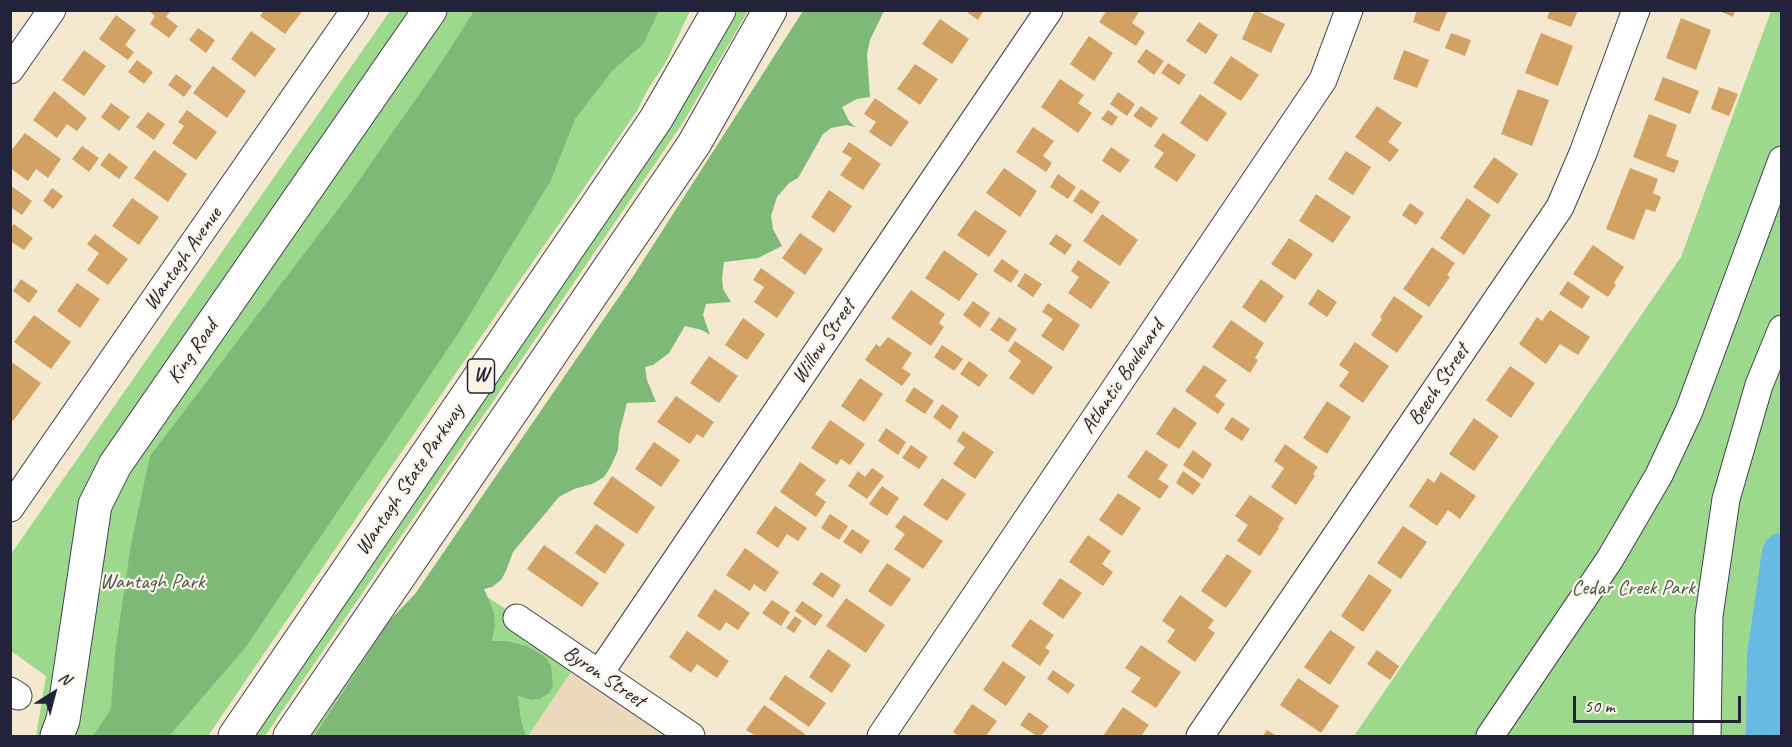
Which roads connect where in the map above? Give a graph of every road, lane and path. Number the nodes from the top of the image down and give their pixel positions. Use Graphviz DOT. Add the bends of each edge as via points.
graph roads {
  1 [pos="52,10"];
  2 [pos="355,10"];
  3 [pos="430,10"];
  4 [pos="719,10"];
  5 [pos="770,10"];
  6 [pos="1049,10"];
  7 [pos="1349,10"];
  8 [pos="1636,10"];
  9 [pos="10,70"];
  10 [pos="1782,160"];
  11 [pos="1782,329"];
  12 [pos="10,508"];
  13 [pos="517,618"];
  14 [pos="599,674"];
  15 [pos="57,736"];
  16 [pos="235,736"];
  17 [pos="290,736"];
  18 [pos="691,736"];
  19 [pos="881,736"];
  20 [pos="1200,736"];
  21 [pos="1490,736"];
  22 [pos="1707,736"];
  1 -- 9 [label="street"];
  2 -- 12 [label="street, Wantagh Avenue"];
  3 -- 15 [label="main road, King Road" via="114,465 95,505 63,720"];
  4 -- 16 [label="main road, Wantagh State Parkway / W" via="656,119"];
  5 -- 17 [label="main road, W" via="694,144"];
  6 -- 14 [label="street, Willow Street"];
  7 -- 19 [label="street, Atlantic Boulevard" via="1323,80"];
  8 -- 20 [label="street, Beech Street" via="1560,207"];
  10 -- 21 [label="street" via="1689,411 1659,475 1610,559"];
  11 -- 22 [label="street" via="1760,385 1726,499 1709,616"];
  13 -- 14 [label="street, Byron Street"];
  14 -- 18 [label="street, Byron Street"];
}
